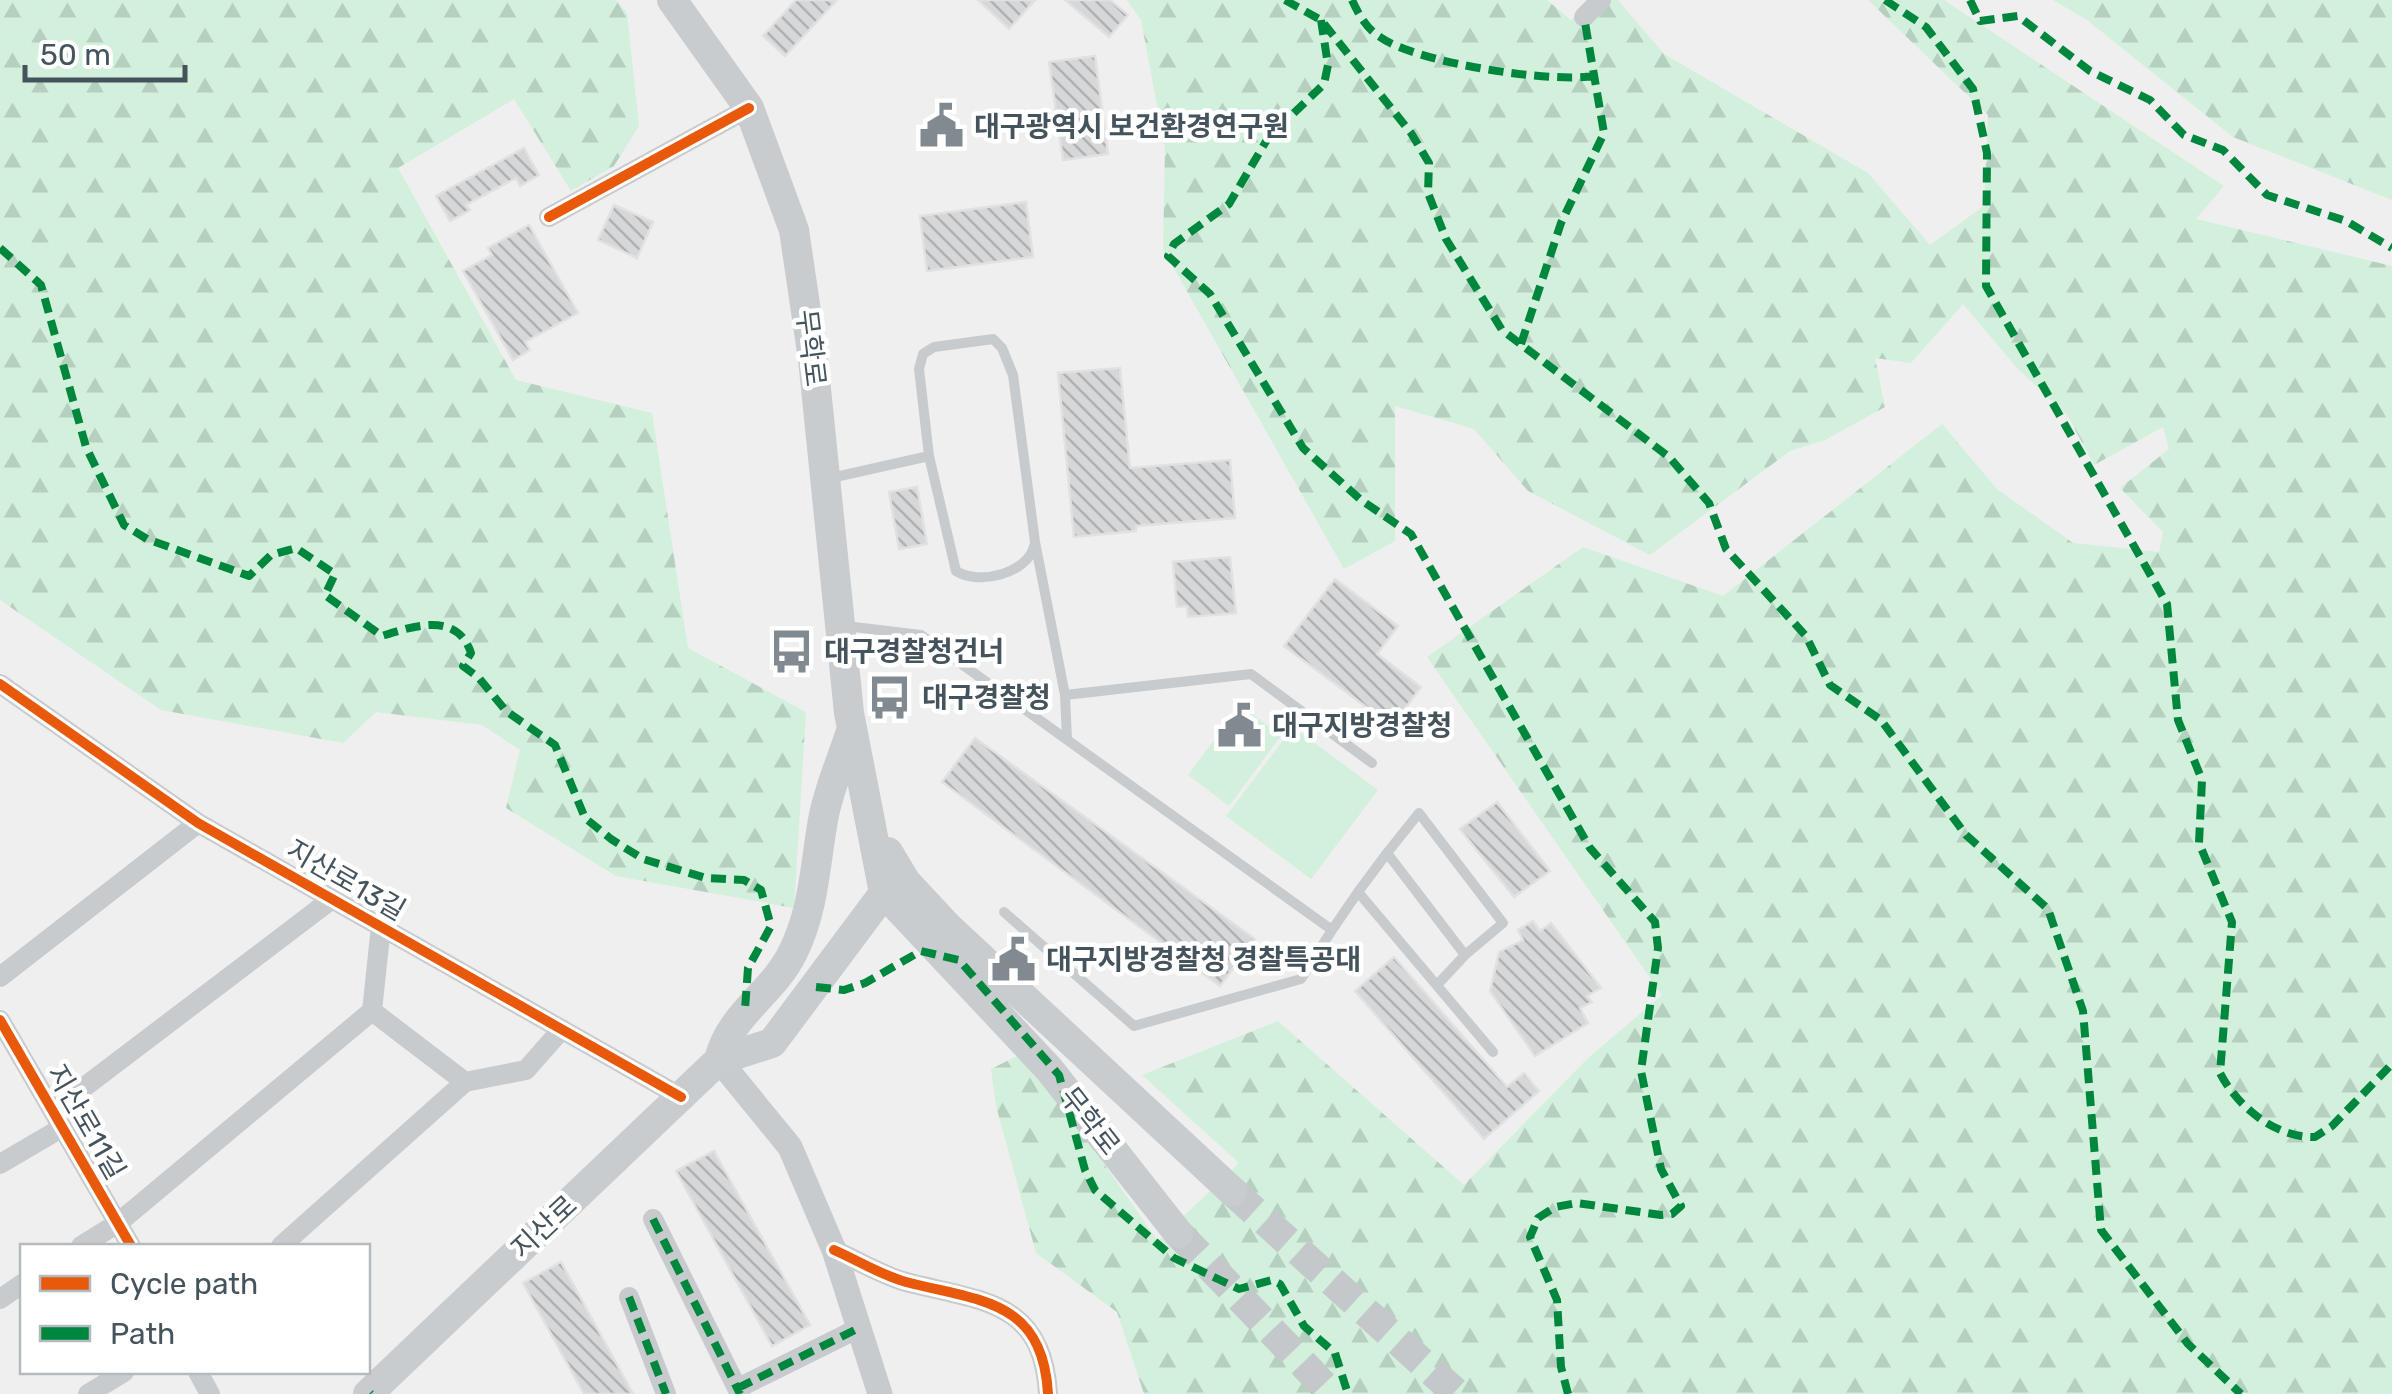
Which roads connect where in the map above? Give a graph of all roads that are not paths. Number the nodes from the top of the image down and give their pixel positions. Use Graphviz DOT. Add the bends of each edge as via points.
graph roads {
  1 [pos="672,0"];
  2 [pos="1601,0"];
  3 [pos="1584,16"];
  4 [pos="749,108"];
  5 [pos="549,217"];
  6 [pos="929,456"];
  7 [pos="825,480"];
  8 [pos="1035,542"];
  9 [pos="840,626"];
  10 [pos="0,684"];
  11 [pos="1065,694"];
  12 [pos="852,728"];
  13 [pos="1067,739"];
  14 [pos="1372,763"];
  15 [pos="824,815"];
  16 [pos="869,819"];
  17 [pos="198,823"];
  18 [pos="1387,853"];
  19 [pos="894,862"];
  20 [pos="1358,892"];
  21 [pos="884,893"];
  22 [pos="332,899"];
  23 [pos="1004,912"];
  24 [pos="381,926"];
  25 [pos="1332,930"];
  26 [pos="1465,955"];
  27 [pos="0,976"];
  28 [pos="1437,985"];
  29 [pos="372,1011"];
  30 [pos="0,1020"];
  31 [pos="562,1029"];
  32 [pos="1493,1052"];
  33 [pos="719,1060"];
  34 [pos="465,1082"];
  35 [pos="681,1097"];
  36 [pos="58,1118"];
  37 [pos="0,1164"];
  38 [pos="1232,1191"];
  39 [pos="654,1219"];
  40 [pos="118,1223"];
  41 [pos="1178,1234"];
  42 [pos="84,1244"];
  43 [pos="130,1244"];
  44 [pos="282,1244"];
  45 [pos="834,1250"];
  46 [pos="629,1298"];
  47 [pos="857,1329"];
  48 [pos="121,1374"];
  49 [pos="739,1391"];
  50 [pos="88,1394"];
  51 [pos="370,1394"];
  52 [pos="666,1394"];
  53 [pos="880,1394"];
  54 [pos="1048,1394"];
  1 -- 4 [label="main road, 무학로"];
  2 -- 3 [label="street"];
  4 -- 5 [label="street"];
  4 -- 7 [label="main road, 무학로" via="794,230"];
  6 -- 7 [label="lane"];
  6 -- 8 [label="lane" via="956,571 972,578 1020,569"];
  6 -- 8 [label="lane" via="923,354 934,346 993,339 1013,375"];
  7 -- 9 [label="main road, 무학로"];
  8 -- 11 [label="lane"];
  9 -- 12 [label="main road, 무학로"];
  9 -- 13 [label="lane" via="921,634"];
  10 -- 17 [label="street, 지산로13길"];
  11 -- 13 [label="lane"];
  11 -- 14 [label="lane" via="1251,674"];
  12 -- 15 [label="main road, 무학로"];
  12 -- 16 [label="main road, 무학로"];
  13 -- 25 [label="lane"];
  15 -- 33 [label="main road, 지산로" via="814,892 792,956 745,1009 724,1039"];
  16 -- 19 [label="main road, 무학로"];
  16 -- 21 [label="main road, 무학로"];
  17 -- 22 [label="street, 지산로13길"];
  17 -- 27 [label="street"];
  18 -- 20 [label="lane"];
  18 -- 26 [label="lane"];
  18 -- 26 [label="lane" via="1419,813 1503,923"];
  19 -- 21 [label="main road, 지산로"];
  19 -- 38 [label="main road, 무학로" via="948,927"];
  20 -- 25 [label="lane"];
  20 -- 28 [label="lane"];
  21 -- 33 [label="main road, 지산로" via="772,1043"];
  21 -- 41 [label="main road, 무학로" via="1049,1069"];
  22 -- 24 [label="street, 지산로13길"];
  22 -- 36 [label="street, 지산로11길"];
  23 -- 25 [label="lane" via="1134,1026 1301,979"];
  24 -- 29 [label="street"];
  24 -- 31 [label="street, 지산로13길"];
  26 -- 28 [label="lane"];
  28 -- 32 [label="lane"];
  29 -- 34 [label="street"];
  29 -- 40 [label="street, 지산로11길"];
  30 -- 36 [label="street, 지산로11길"];
  31 -- 34 [label="street" via="526,1070"];
  31 -- 35 [label="street, 지산로13길"];
  33 -- 35 [label="main road, 지산로"];
  33 -- 45 [label="street" via="790,1147"];
  34 -- 44 [label="street"];
  35 -- 51 [label="main road, 지산로"];
  36 -- 37 [label="street"];
  36 -- 40 [label="street, 지산로11길"];
  39 -- 49 [label="street"];
  40 -- 42 [label="street"];
  40 -- 43 [label="street, 지산로11길"];
  45 -- 47 [label="street"];
  45 -- 54 [label="street" via="902,1281 981,1297 1020,1319 1046,1362"];
  46 -- 52 [label="street"];
  47 -- 49 [label="street"];
  47 -- 53 [label="street"];
  48 -- 50 [label="street"];
}
